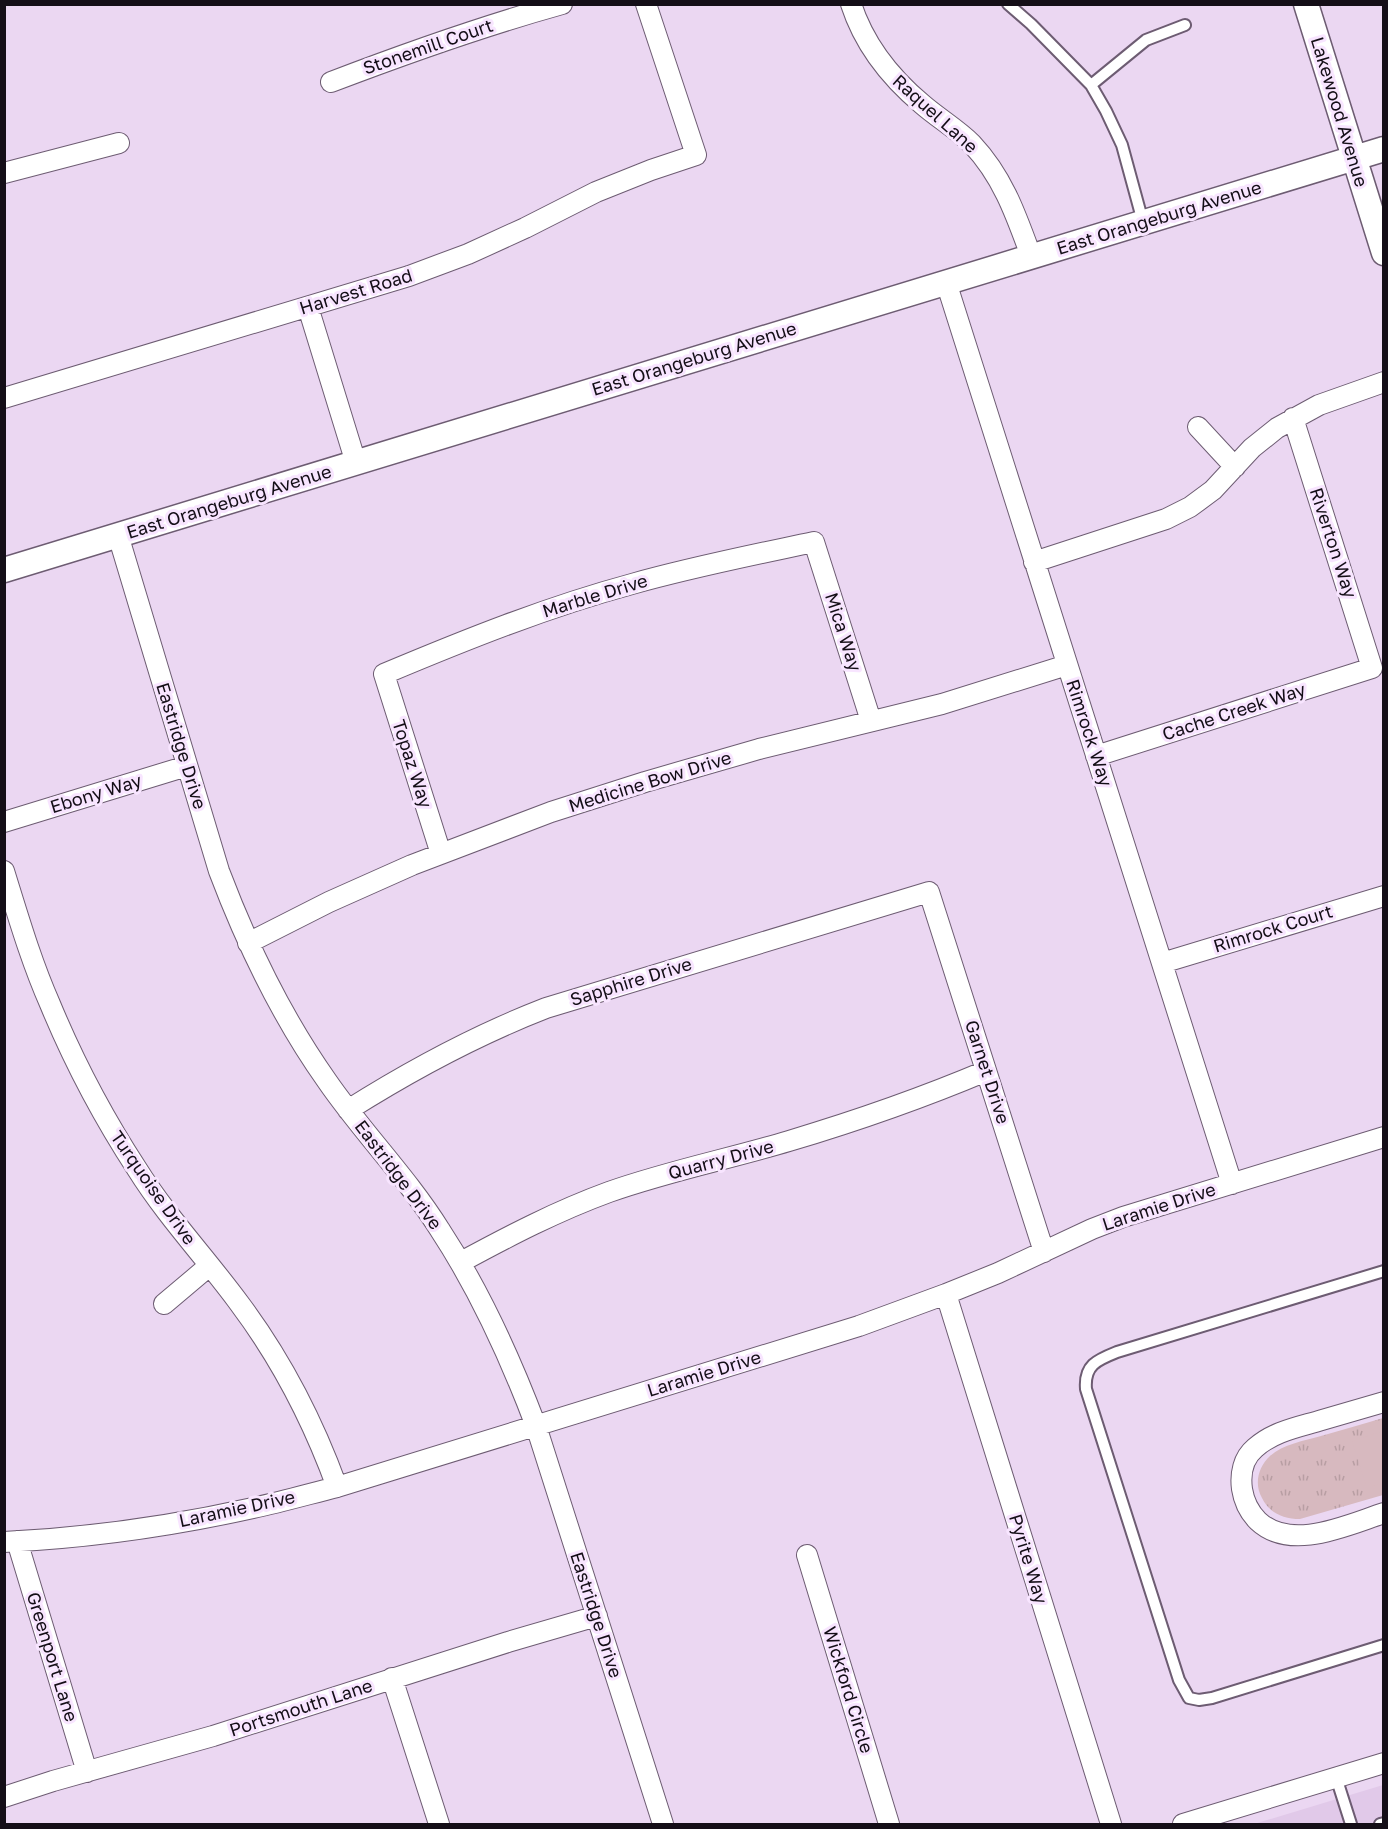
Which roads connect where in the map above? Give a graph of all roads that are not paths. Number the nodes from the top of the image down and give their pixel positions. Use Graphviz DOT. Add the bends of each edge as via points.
graph roads {
  1 [pos="562,4"];
  2 [pos="646,4"];
  3 [pos="851,4"];
  4 [pos="1008,4"];
  5 [pos="1306,4"];
  6 [pos="1185,25"];
  7 [pos="331,82"];
  8 [pos="1091,85"];
  9 [pos="119,142"];
  10 [pos="1383,149"];
  11 [pos="1354,159"];
  12 [pos="4,173"];
  13 [pos="1143,222"];
  14 [pos="1383,253"];
  15 [pos="1031,256"];
  16 [pos="945,282"];
  17 [pos="308,307"];
  18 [pos="1383,382"];
  19 [pos="4,398"];
  20 [pos="1293,418"];
  21 [pos="1198,427"];
  22 [pos="356,463"];
  23 [pos="1235,467"];
  24 [pos="118,535"];
  25 [pos="814,542"];
  26 [pos="1034,562"];
  27 [pos="4,570"];
  28 [pos="1067,665"];
  29 [pos="1372,668"];
  30 [pos="384,674"];
  31 [pos="871,721"];
  32 [pos="1096,756"];
  33 [pos="187,766"];
  34 [pos="4,822"];
  35 [pos="441,854"];
  36 [pos="4,871"];
  37 [pos="929,892"];
  38 [pos="1383,896"];
  39 [pos="248,942"];
  40 [pos="1162,963"];
  41 [pos="986,1071"];
  42 [pos="348,1110"];
  43 [pos="1383,1137"];
  44 [pos="1232,1184"];
  45 [pos="1044,1252"];
  46 [pos="461,1262"];
  47 [pos="209,1266"];
  48 [pos="1383,1271"];
  49 [pos="945,1294"];
  50 [pos="164,1304"];
  51 [pos="1383,1402"];
  52 [pos="536,1426"];
  53 [pos="337,1487"];
  54 [pos="1383,1513"];
  55 [pos="11,1542"];
  56 [pos="807,1555"];
  57 [pos="597,1616"];
  58 [pos="1383,1645"];
  59 [pos="392,1678"];
  60 [pos="1383,1763"];
  61 [pos="87,1772"];
  62 [pos="1336,1777"];
  63 [pos="4,1797"];
  64 [pos="439,1824"];
  65 [pos="663,1824"];
  66 [pos="889,1824"];
  67 [pos="1111,1824"];
  68 [pos="1183,1824"];
  69 [pos="1351,1824"];
  1 -- 7 [label="street, Stonemill Court" via="498,22"];
  2 -- 17 [label="street, Harvest Road" via="696,155 596,192 468,254"];
  3 -- 15 [label="street, Raquel Lane" via="867,40 897,81 972,144 1001,182"];
  4 -- 8 [label="lane"];
  5 -- 11 [label="street, Lakewood Avenue"];
  6 -- 8 [label="lane" via="1146,40"];
  8 -- 13 [label="lane" via="1122,145"];
  9 -- 12 [label="street"];
  10 -- 11 [label="street, East Orangeburg Avenue"];
  11 -- 13 [label="street, East Orangeburg Avenue"];
  11 -- 14 [label="street, Lakewood Avenue"];
  13 -- 15 [label="street, East Orangeburg Avenue"];
  15 -- 16 [label="street, East Orangeburg Avenue"];
  16 -- 22 [label="street, East Orangeburg Avenue"];
  16 -- 26 [label="street, Rimrock Way"];
  17 -- 19 [label="street, Harvest Road"];
  17 -- 22 [label="street"];
  18 -- 20 [label="street"];
  20 -- 23 [label="street" via="1252,448"];
  20 -- 29 [label="street, Riverton Way"];
  21 -- 23 [label="street"];
  22 -- 24 [label="street, East Orangeburg Avenue"];
  23 -- 26 [label="street" via="1214,490 1166,519"];
  24 -- 27 [label="street, East Orangeburg Avenue"];
  24 -- 33 [label="street, Eastridge Drive"];
  25 -- 30 [label="street, Marble Drive" via="708,564 559,606"];
  25 -- 31 [label="street, Mica Way"];
  26 -- 28 [label="street, Rimrock Way"];
  28 -- 31 [label="street, Medicine Bow Drive" via="942,704"];
  28 -- 32 [label="street, Rimrock Way"];
  29 -- 32 [label="street, Cache Creek Way"];
  30 -- 35 [label="street, Topaz Way"];
  31 -- 35 [label="street, Medicine Bow Drive" via="645,782"];
  32 -- 40 [label="street, Rimrock Way"];
  33 -- 34 [label="street, Ebony Way"];
  33 -- 39 [label="street, Eastridge Drive" via="219,871"];
  35 -- 39 [label="street, Medicine Bow Drive"];
  36 -- 47 [label="street, Turquoise Drive" via="49,1002 78,1066 138,1171"];
  37 -- 41 [label="street, Garnet Drive"];
  37 -- 42 [label="street, Sapphire Drive" via="546,1008 455,1047"];
  38 -- 40 [label="street, Rimrock Court"];
  39 -- 42 [label="street, Eastridge Drive" via="289,1023"];
  40 -- 44 [label="street, Rimrock Way"];
  41 -- 45 [label="street, Garnet Drive"];
  41 -- 46 [label="street, Quarry Drive" via="860,1119 610,1192 540,1221"];
  42 -- 46 [label="street, Eastridge Drive" via="399,1171"];
  43 -- 44 [label="street, Laramie Drive"];
  44 -- 45 [label="street, Laramie Drive" via="1124,1217"];
  45 -- 49 [label="street, Laramie Drive"];
  46 -- 52 [label="street, Eastridge Drive" via="518,1376"];
  47 -- 50 [label="street"];
  47 -- 53 [label="street, Turquoise Drive" via="277,1357 324,1449"];
  48 -- 58 [label="lane" via="1117,1352 1101,1358 1085,1378 1179,1680 1189,1698 1212,1698"];
  49 -- 52 [label="street, Laramie Drive" via="859,1326"];
  49 -- 67 [label="street, Pyrite Way"];
  51 -- 54 [label="street" via="1271,1437 1248,1454 1241,1477 1251,1513 1279,1534 1321,1533"];
  52 -- 53 [label="street, Laramie Drive"];
  52 -- 57 [label="street, Eastridge Drive"];
  53 -- 55 [label="street, Laramie Drive" via="179,1522"];
  55 -- 61 [label="street, Greenport Lane"];
  56 -- 66 [label="street, Wickford Circle"];
  57 -- 59 [label="street, Portsmouth Lane"];
  57 -- 65 [label="street, Eastridge Drive"];
  59 -- 61 [label="street, Portsmouth Lane"];
  59 -- 64 [label="street"];
  60 -- 62 [label="street"];
  61 -- 63 [label="street, Portsmouth Lane"];
  62 -- 68 [label="street"];
  62 -- 69 [label="lane"];
}
